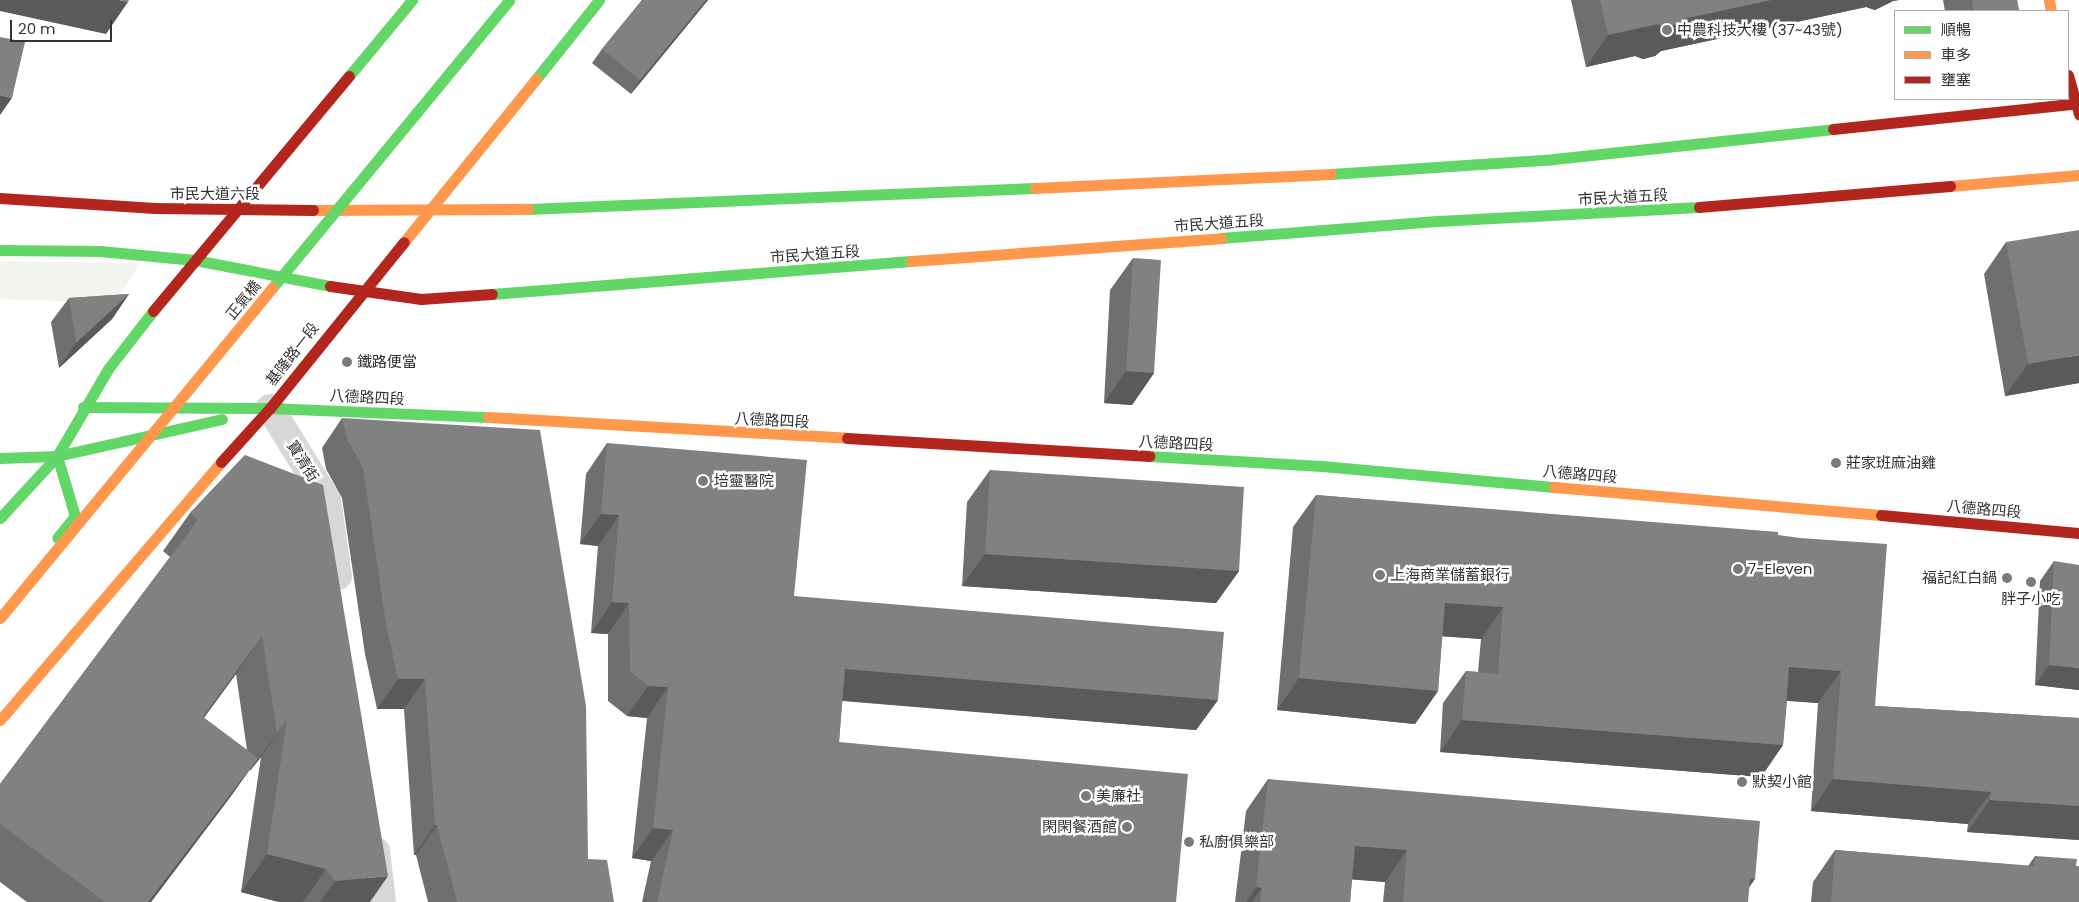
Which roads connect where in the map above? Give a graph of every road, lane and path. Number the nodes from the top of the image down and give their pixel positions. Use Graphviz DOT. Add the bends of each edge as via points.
graph roads {
  1 [pos="412,0"];
  2 [pos="508,0"];
  3 [pos="599,0"];
  4 [pos="2069,78"];
  5 [pos="2078,107"];
  6 [pos="2079,175"];
  7 [pos="0,198"];
  8 [pos="238,208"];
  9 [pos="431,211"];
  10 [pos="0,250"];
  11 [pos="195,260"];
  12 [pos="361,292"];
  13 [pos="83,407"];
  14 [pos="270,408"];
  15 [pos="57,456"];
  16 [pos="0,458"];
  17 [pos="0,518"];
  18 [pos="2079,533"];
  19 [pos="341,599"];
  20 [pos="0,607"];
  21 [pos="0,618"];
  22 [pos="0,720"];
  23 [pos="373,826"];
  24 [pos="382,902"];
  1 -- 8 [label="main road"];
  2 -- 21 [label="main road, 正氣橋, bridge"];
  3 -- 9 [label="main road, 基隆路一段"];
  4 -- 5 [label="main road"];
  5 -- 9 [label="main road" via="1554,159 1259,179"];
  6 -- 12 [label="main road, 市民大道五段" via="1680,209 1439,221 421,299"];
  7 -- 8 [label="main road, 市民大道六段" via="155,208"];
  8 -- 9 [label="main road, 市民大道六段"];
  8 -- 11 [label="main road"];
  9 -- 12 [label="main road, 基隆路一段"];
  10 -- 11 [label="main road" via="100,251"];
  11 -- 12 [label="main road"];
  11 -- 13 [label="main road" via="121,351"];
  12 -- 14 [label="main road, 基隆路一段"];
  13 -- 14 [label="main road, 八德路四段"];
  13 -- 15 [label="main road"];
  14 -- 15 [label="main road, 八德路四段"];
  14 -- 18 [label="main road, 八德路四段" via="438,414 1322,466"];
  14 -- 19 [label="street, 寶清街" via="327,500"];
  14 -- 22 [label="main road, 基隆路一段" via="183,503"];
  15 -- 16 [label="main road, 八德路四段"];
  15 -- 17 [label="main road"];
  15 -- 20 [label="main road" via="75,516"];
  23 -- 24 [label="street"];
}
